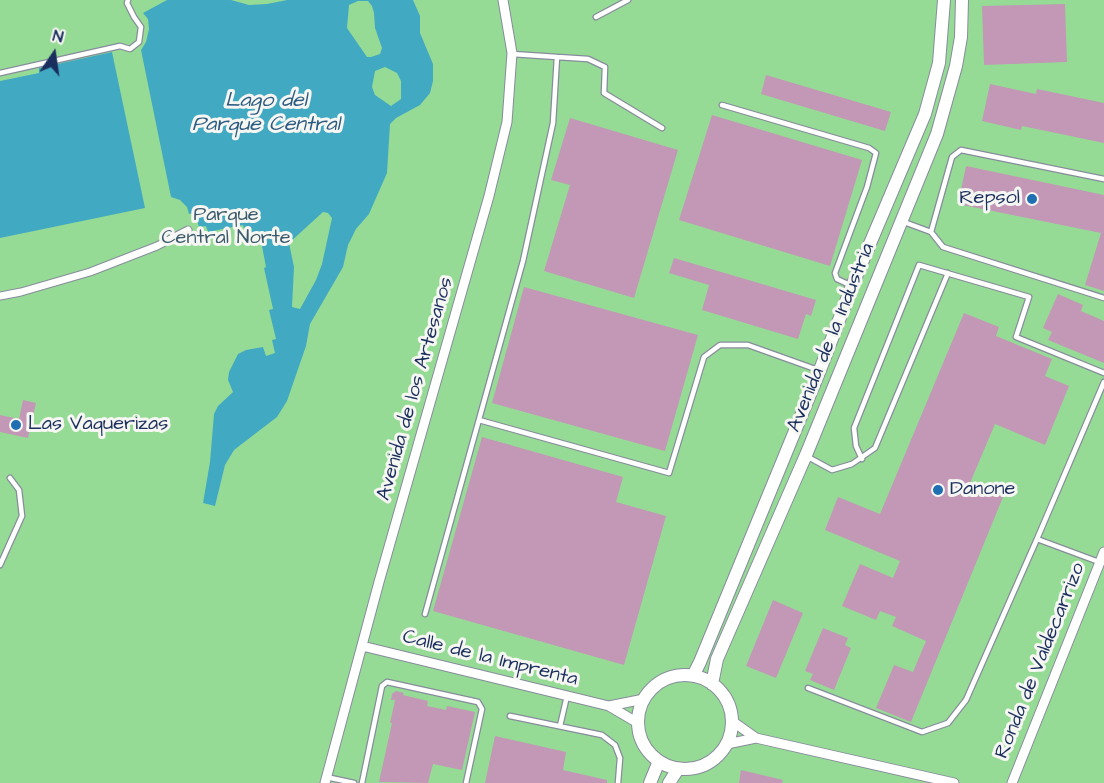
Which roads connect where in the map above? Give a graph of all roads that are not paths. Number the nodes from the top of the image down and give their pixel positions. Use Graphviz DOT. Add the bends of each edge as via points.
graph roads {
  1 [pos="128,0"];
  2 [pos="503,0"];
  3 [pos="628,0"];
  4 [pos="944,0"];
  5 [pos="962,0"];
  6 [pos="596,17"];
  7 [pos="512,53"];
  8 [pos="557,57"];
  9 [pos="0,73"];
  10 [pos="722,105"];
  11 [pos="662,128"];
  12 [pos="1104,179"];
  13 [pos="901,221"];
  14 [pos="188,230"];
  15 [pos="931,232"];
  16 [pos="948,273"];
  17 [pos="852,286"];
  18 [pos="0,296"];
  19 [pos="1104,298"];
  20 [pos="820,370"];
  21 [pos="1104,373"];
  22 [pos="1104,382"];
  23 [pos="479,420"];
  24 [pos="806,455"];
  25 [pos="862,459"];
  26 [pos="10,478"];
  27 [pos="1037,539"];
  28 [pos="1104,552"];
  29 [pos="1100,562"];
  30 [pos="0,565"];
  31 [pos="425,614"];
  32 [pos="362,646"];
  33 [pos="693,676"];
  34 [pos="712,684"];
  35 [pos="808,688"];
  36 [pos="567,696"];
  37 [pos="644,699"];
  38 [pos="609,706"];
  39 [pos="510,716"];
  40 [pos="732,721"];
  41 [pos="638,723"];
  42 [pos="560,726"];
  43 [pos="756,738"];
  44 [pos="727,744"];
  45 [pos="659,761"];
  46 [pos="678,769"];
  47 [pos="325,780"];
  48 [pos="354,783"];
  49 [pos="362,783"];
  50 [pos="466,783"];
  51 [pos="618,783"];
  52 [pos="650,783"];
  53 [pos="669,783"];
  54 [pos="954,783"];
  55 [pos="1012,783"];
  1 -- 9 [label="lane" via="141,27 139,42 130,49 120,46"];
  2 -- 7 [label="street, Avenida de los Artesanos"];
  3 -- 6 [label="lane"];
  4 -- 17 [label="street, Avenida de la Industria" via="939,63 925,114"];
  5 -- 13 [label="street, Avenida de la Industria" via="956,66 937,134"];
  7 -- 8 [label="lane"];
  7 -- 32 [label="street, Avenida de los Artesanos" via="507,122 489,196"];
  8 -- 11 [label="lane" via="588,59 605,67 604,93"];
  8 -- 23 [label="lane" via="553,123 523,261"];
  10 -- 17 [label="lane" via="876,153 835,273 837,279"];
  12 -- 15 [label="lane" via="961,150 952,157"];
  13 -- 15 [label="lane"];
  13 -- 24 [label="street, Avenida de la Industria"];
  14 -- 18 [label="street" via="90,272"];
  15 -- 19 [label="lane" via="943,247"];
  16 -- 21 [label="lane" via="1029,297 1016,337"];
  16 -- 25 [label="lane" via="875,448"];
  16 -- 25 [label="lane" via="919,265 854,428"];
  17 -- 20 [label="street, Avenida de la Industria"];
  20 -- 23 [label="lane" via="748,345 720,345 704,357 669,473"];
  20 -- 33 [label="street, Avenida de la Industria"];
  22 -- 27 [label="lane"];
  23 -- 31 [label="lane"];
  24 -- 25 [label="lane" via="832,470"];
  24 -- 34 [label="street, Avenida de la Industria" via="717,659"];
  26 -- 30 [label="lane" via="19,490 22,516"];
  27 -- 29 [label="lane"];
  27 -- 35 [label="lane" via="966,700 948,723 922,732"];
  28 -- 29 [label="street, Ronda de Valdecarrizo"];
  29 -- 55 [label="street, Ronda de Valdecarrizo"];
  32 -- 36 [label="street, Calle de la Imprenta"];
  32 -- 47 [label="street, Avenida de los Artesanos"];
  33 -- 34 [label="street"];
  33 -- 37 [label="street" via="665,680"];
  34 -- 40 [label="street" via="723,694"];
  36 -- 38 [label="street, Calle de la Imprenta"];
  36 -- 42 [label="lane"];
  37 -- 38 [label="street, Calle de la Imprenta"];
  37 -- 41 [label="street"];
  38 -- 41 [label="street, Calle de la Imprenta"];
  39 -- 42 [label="lane"];
  40 -- 43 [label="street"];
  40 -- 44 [label="street"];
  41 -- 45 [label="street" via="648,751"];
  42 -- 51 [label="lane" via="602,735 615,745 620,758"];
  43 -- 44 [label="street"];
  43 -- 54 [label="street"];
  44 -- 46 [label="street" via="707,764"];
  45 -- 46 [label="street"];
  45 -- 52 [label="street"];
  46 -- 53 [label="street"];
  47 -- 48 [label="lane"];
  49 -- 50 [label="lane" via="382,686 387,682 478,702 482,710"];
}
